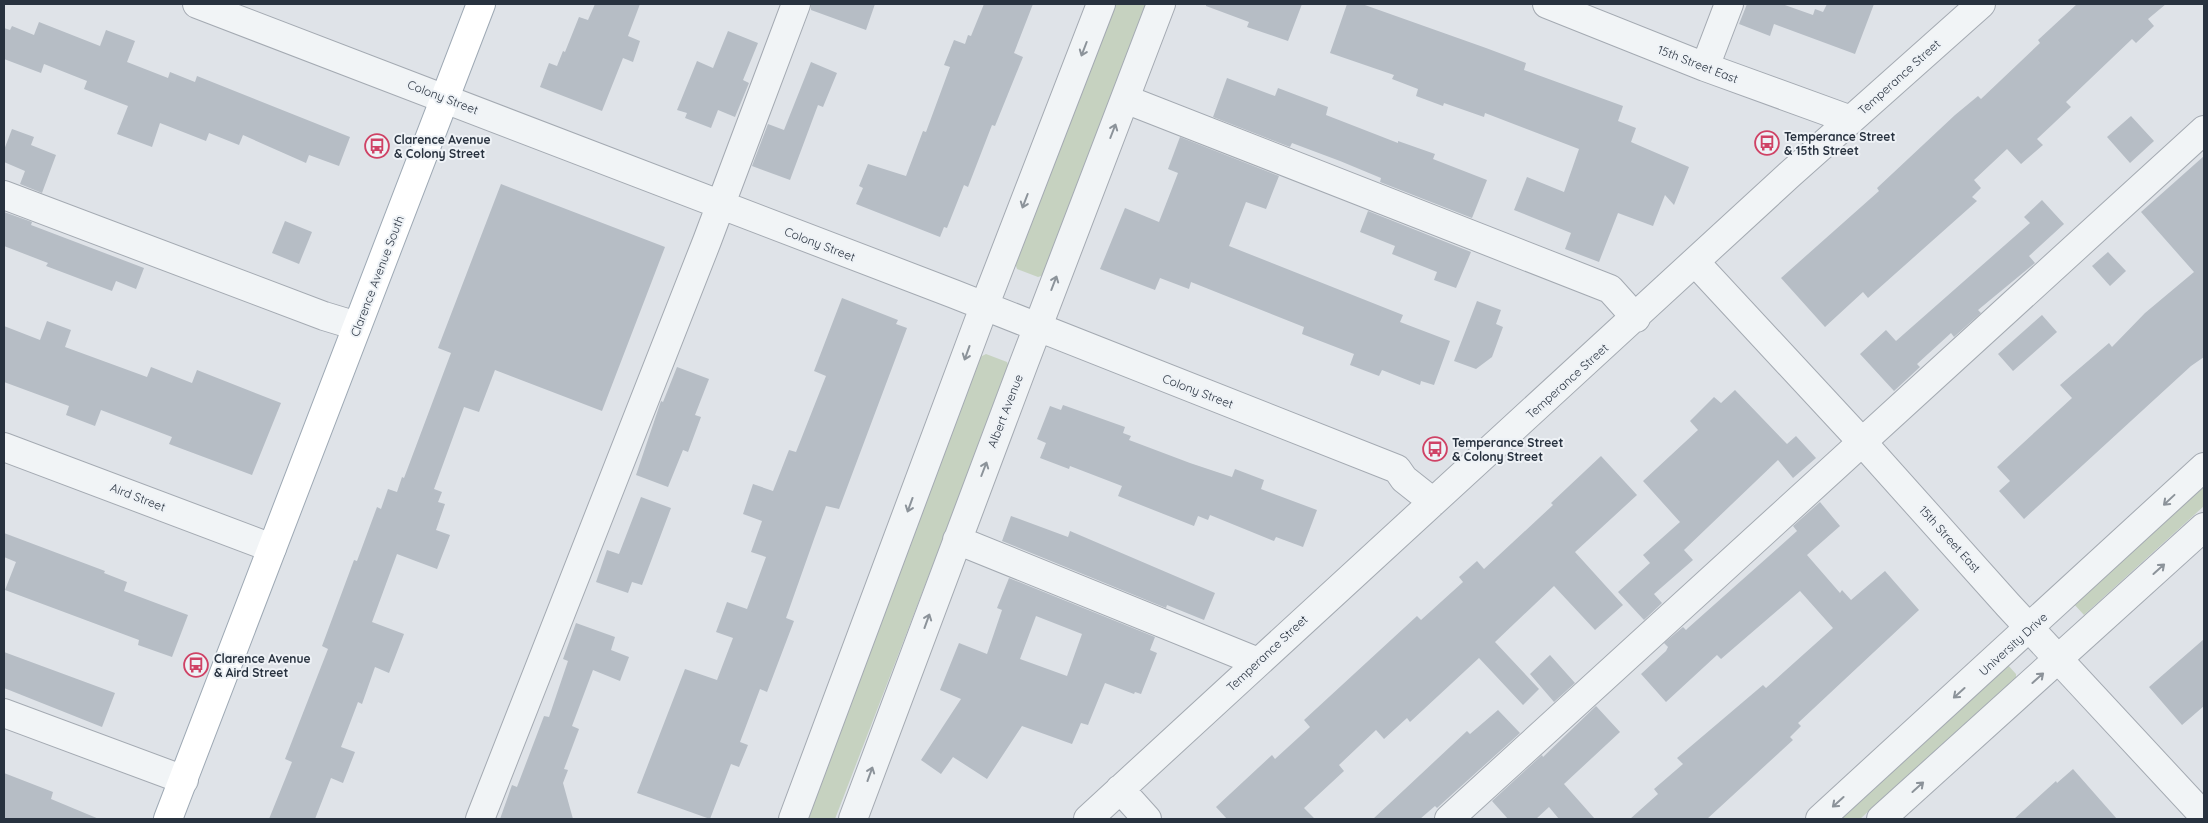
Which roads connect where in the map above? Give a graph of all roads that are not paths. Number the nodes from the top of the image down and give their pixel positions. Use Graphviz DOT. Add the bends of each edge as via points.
graph roads {
  1 [pos="197,4"];
  2 [pos="481,4"];
  3 [pos="796,4"];
  4 [pos="1101,4"];
  5 [pos="1161,4"];
  6 [pos="1547,4"];
  7 [pos="1729,4"];
  8 [pos="1981,4"];
  9 [pos="1705,67"];
  10 [pos="445,98"];
  11 [pos="1125,99"];
  12 [pos="1851,120"];
  13 [pos="2204,130"];
  14 [pos="4,194"];
  15 [pos="720,206"];
  16 [pos="1695,262"];
  17 [pos="984,307"];
  18 [pos="1636,318"];
  19 [pos="357,326"];
  20 [pos="1037,328"];
  21 [pos="1863,442"];
  22 [pos="4,447"];
  23 [pos="2204,467"];
  24 [pos="1433,502"];
  25 [pos="2204,527"];
  26 [pos="957,540"];
  27 [pos="272,548"];
  28 [pos="2030,628"];
  29 [pos="2059,659"];
  30 [pos="1258,662"];
  31 [pos="4,713"];
  32 [pos="184,780"];
  33 [pos="1120,789"];
  34 [pos="2204,816"];
  35 [pos="168,819"];
  36 [pos="480,819"];
  37 [pos="793,819"];
  38 [pos="853,819"];
  39 [pos="1088,819"];
  40 [pos="1147,819"];
  41 [pos="1450,819"];
  42 [pos="1820,819"];
  43 [pos="1882,819"];
  1 -- 10 [label="street, Colony Street"];
  2 -- 10 [label="main road, Clarence Avenue South"];
  3 -- 15 [label="street"];
  4 -- 17 [label="street, one-way"];
  5 -- 11 [label="street, Albert Avenue"];
  6 -- 9 [label="street, 15th Street East"];
  7 -- 9 [label="street"];
  8 -- 12 [label="street, Temperance Street"];
  9 -- 12 [label="street, 15th Street East"];
  10 -- 15 [label="street, Colony Street"];
  10 -- 19 [label="main road, Clarence Avenue South"];
  11 -- 18 [label="street" via="1610,289"];
  20 -- 11 [label="street, Albert Avenue, one-way"];
  12 -- 16 [label="street, Temperance Street"];
  13 -- 21 [label="street"];
  14 -- 19 [label="street"];
  15 -- 17 [label="street, Colony Street"];
  15 -- 36 [label="street"];
  16 -- 18 [label="street, Temperance Street"];
  16 -- 21 [label="street, 15th Street East"];
  17 -- 20 [label="street, Colony Street"];
  17 -- 37 [label="street, one-way"];
  18 -- 24 [label="street, Temperance Street"];
  19 -- 27 [label="main road, Clarence Avenue South"];
  20 -- 24 [label="street, Colony Street" via="1397,469 1404,479"];
  26 -- 20 [label="street, Albert Avenue, one-way"];
  21 -- 28 [label="street, 15th Street East"];
  21 -- 41 [label="street"];
  22 -- 27 [label="street, Aird Street"];
  23 -- 28 [label="street, University Drive, one-way"];
  24 -- 30 [label="street, Temperance Street"];
  29 -- 25 [label="street, one-way"];
  26 -- 30 [label="street"];
  38 -- 26 [label="street, Albert Avenue, one-way"];
  27 -- 32 [label="main road, Clarence Avenue South"];
  28 -- 29 [label="street, 15th Street East"];
  28 -- 42 [label="street, University Drive, one-way"];
  29 -- 34 [label="street, 15th Street East"];
  43 -- 29 [label="street, one-way"];
  30 -- 33 [label="street, Temperance Street"];
  31 -- 32 [label="street"];
  32 -- 35 [label="main road, Clarence Avenue South"];
  33 -- 39 [label="street, Temperance Street"];
  33 -- 40 [label="street"];
}
